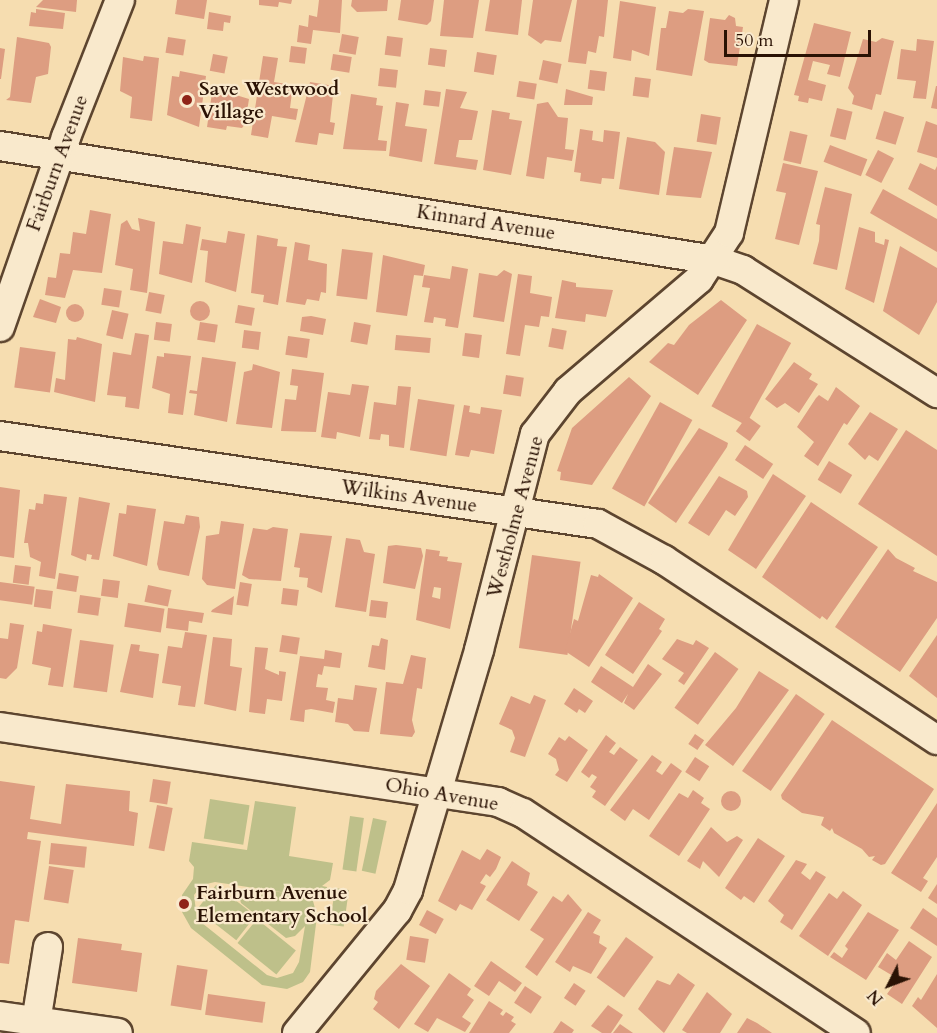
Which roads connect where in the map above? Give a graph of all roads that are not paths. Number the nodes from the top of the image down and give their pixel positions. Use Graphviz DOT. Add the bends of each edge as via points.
graph roads {
  1 [pos="120,0"];
  2 [pos="784,0"];
  3 [pos="0,146"];
  4 [pos="59,154"];
  5 [pos="714,260"];
  6 [pos="0,327"];
  7 [pos="934,383"];
  8 [pos="0,436"];
  9 [pos="515,511"];
  10 [pos="0,727"];
  11 [pos="937,740"];
  12 [pos="438,791"];
  13 [pos="48,947"];
  14 [pos="0,1016"];
  15 [pos="36,1022"];
  16 [pos="118,1033"];
  17 [pos="297,1033"];
  18 [pos="856,1033"];
  1 -- 4 [label="street, Fairburn Avenue"];
  2 -- 5 [label="street, Westholme Avenue" via="729,233"];
  3 -- 4 [label="street, Kinnard Avenue"];
  4 -- 5 [label="street, Kinnard Avenue"];
  4 -- 6 [label="street, Fairburn Avenue"];
  5 -- 7 [label="street, Kinnard Avenue" via="743,270"];
  5 -- 9 [label="street, Westholme Avenue" via="699,279 550,410 535,434"];
  8 -- 9 [label="street, Wilkins Avenue"];
  9 -- 11 [label="street, Wilkins Avenue" via="598,524 664,560"];
  9 -- 12 [label="street, Westholme Avenue"];
  10 -- 12 [label="street, Ohio Avenue"];
  12 -- 17 [label="street, Westholme Avenue" via="408,890 396,911"];
  12 -- 18 [label="street, Ohio Avenue" via="498,802 524,813"];
  13 -- 15 [label="street"];
  14 -- 15 [label="street"];
  15 -- 16 [label="street"];
}
